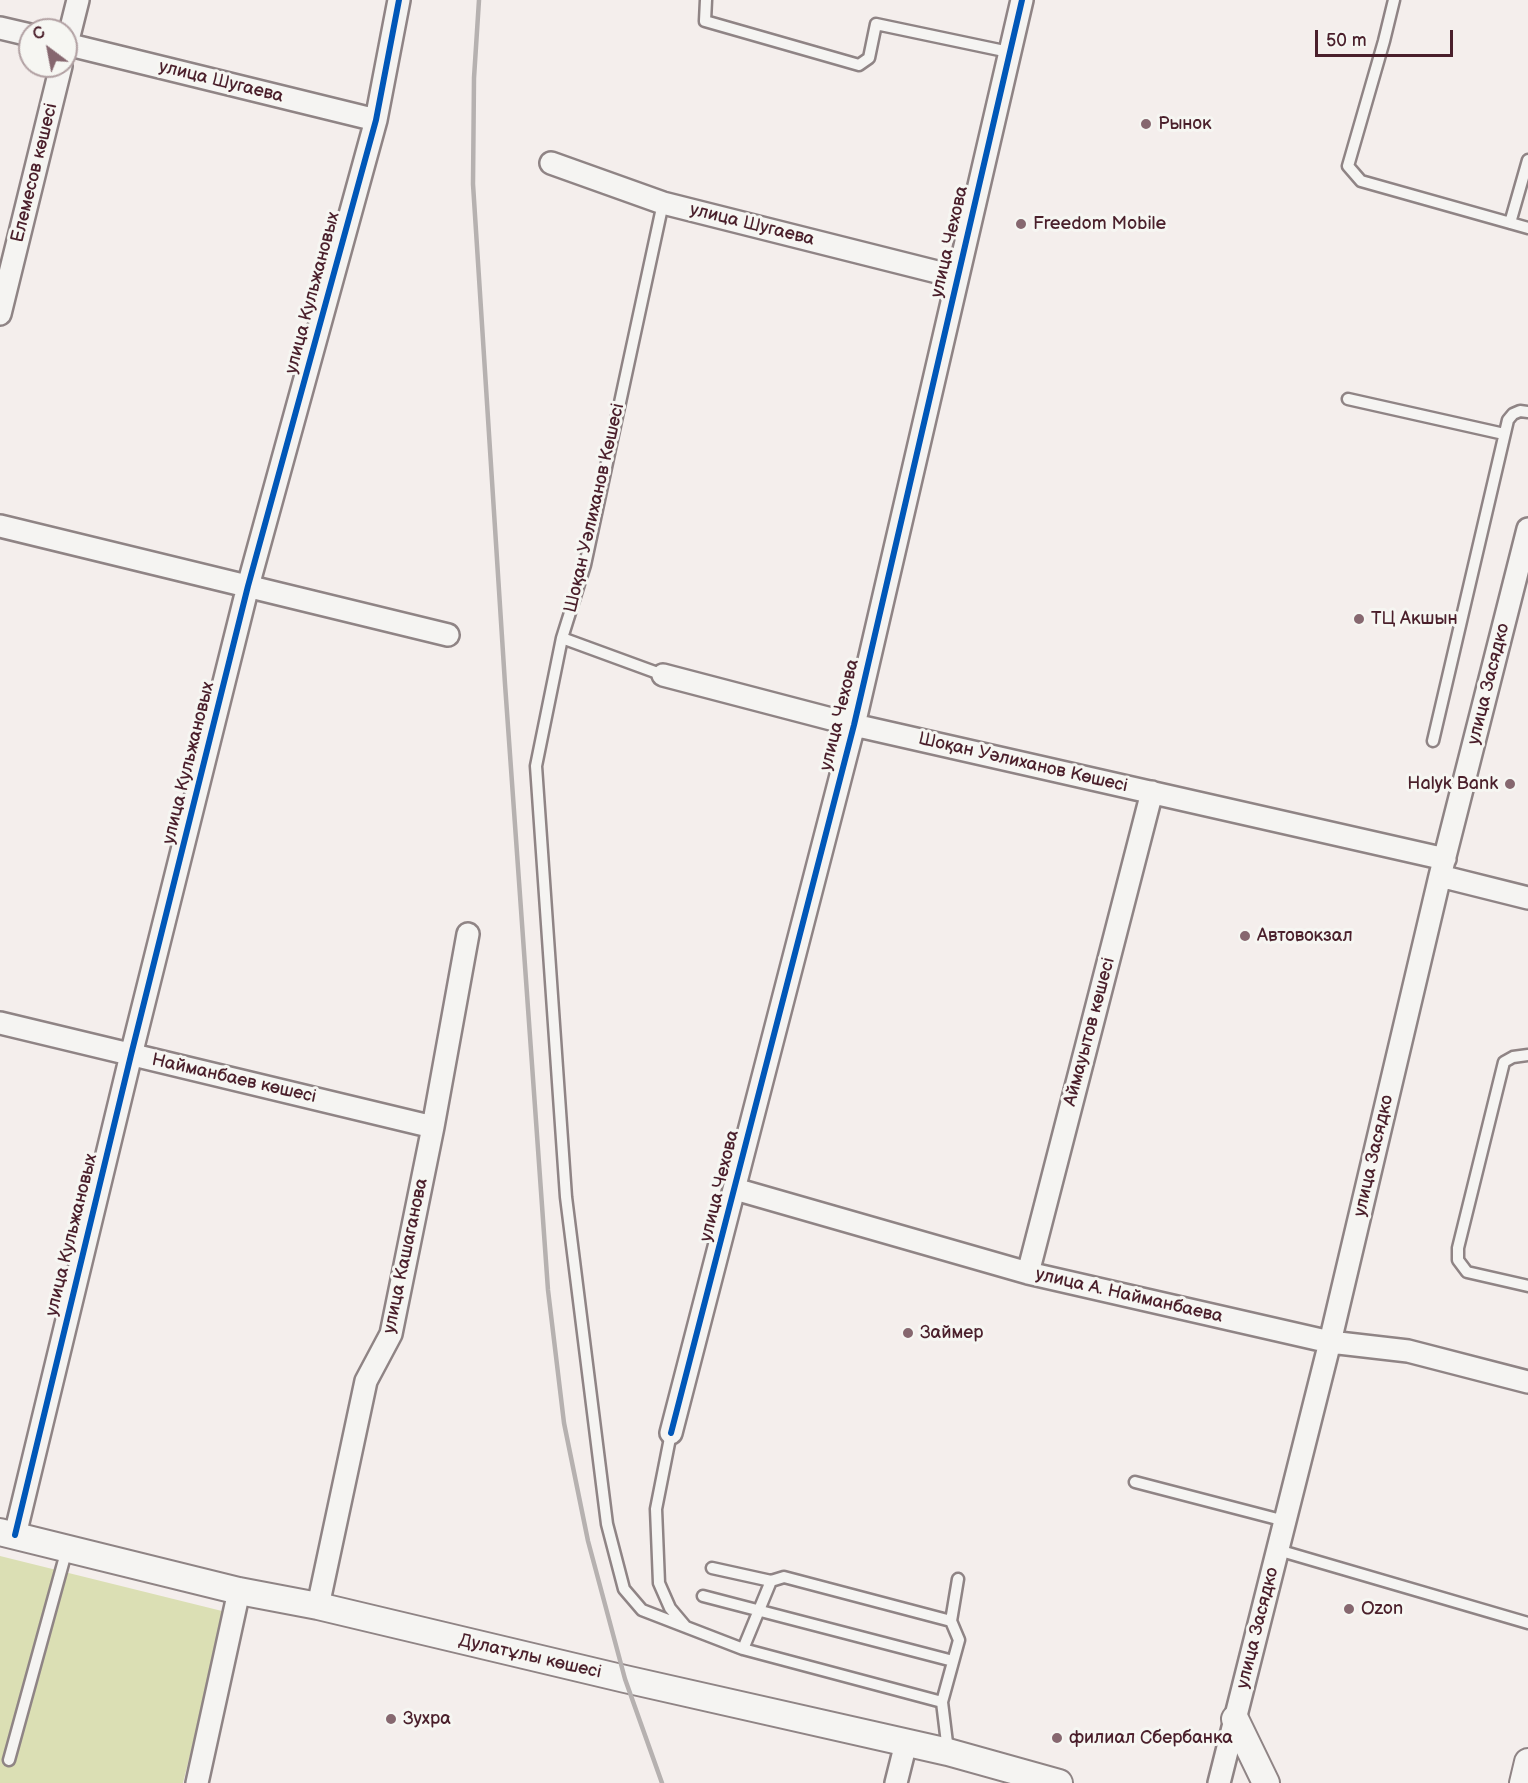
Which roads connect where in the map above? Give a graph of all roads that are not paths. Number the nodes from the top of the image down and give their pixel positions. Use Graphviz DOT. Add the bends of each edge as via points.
graph roads {
  1 [pos="78,0"];
  2 [pos="399,0"];
  3 [pos="706,0"];
  4 [pos="1022,0"];
  5 [pos="1394,0"];
  6 [pos="73,18"];
  7 [pos="0,28"];
  8 [pos="18,32"];
  9 [pos="78,48"];
  10 [pos="1009,52"];
  11 [pos="59,78"];
  12 [pos="376,120"];
  13 [pos="1528,160"];
  14 [pos="551,163"];
  15 [pos="663,203"];
  16 [pos="1510,223"];
  17 [pos="1528,228"];
  18 [pos="957,277"];
  19 [pos="0,314"];
  20 [pos="1348,399"];
  21 [pos="1528,412"];
  22 [pos="1504,434"];
  23 [pos="0,526"];
  24 [pos="1528,529"];
  25 [pos="248,586"];
  26 [pos="447,635"];
  27 [pos="562,638"];
  28 [pos="663,675"];
  29 [pos="854,725"];
  30 [pos="1433,741"];
  31 [pos="1152,792"];
  32 [pos="1443,867"];
  33 [pos="1528,898"];
  34 [pos="468,934"];
  35 [pos="0,1023"];
  36 [pos="131,1054"];
  37 [pos="1528,1055"];
  38 [pos="433,1127"];
  39 [pos="735,1190"];
  40 [pos="1028,1273"];
  41 [pos="1528,1286"];
  42 [pos="1330,1342"];
  43 [pos="1528,1382"];
  44 [pos="671,1433"];
  45 [pos="1135,1482"];
  46 [pos="1285,1521"];
  47 [pos="8,1533"];
  48 [pos="68,1548"];
  49 [pos="1278,1550"];
  50 [pos="712,1568"];
  51 [pos="958,1579"];
  52 [pos="771,1581"];
  53 [pos="239,1591"];
  54 [pos="703,1596"];
  55 [pos="318,1606"];
  56 [pos="759,1610"];
  57 [pos="951,1621"];
  58 [pos="1528,1623"];
  59 [pos="686,1627"];
  60 [pos="743,1649"];
  61 [pos="953,1660"];
  62 [pos="942,1702"];
  63 [pos="1235,1719"];
  64 [pos="906,1743"];
  65 [pos="948,1752"];
  66 [pos="9,1760"];
  67 [pos="1528,1762"];
  68 [pos="197,1783"];
  69 [pos="896,1783"];
  70 [pos="1059,1783"];
  71 [pos="1219,1783"];
  72 [pos="1266,1783"];
  73 [pos="1523,1783"];
  1 -- 6 [label="street"];
  2 -- 12 [label="street, улица Кульжановых"];
  3 -- 10 [label="lane" via="705,21 858,65 869,58 876,24"];
  4 -- 10 [label="street, улица Чехова"];
  5 -- 16 [label="lane" via="1348,166 1361,182"];
  7 -- 8 [label="street"];
  9 -- 12 [label="street, улица Шугаева"];
  10 -- 18 [label="street, улица Чехова"];
  11 -- 19 [label="street, Елемесов көшесі"];
  12 -- 25 [label="street, улица Кульжановых"];
  13 -- 16 [label="lane"];
  14 -- 15 [label="street, улица Шугаева"];
  15 -- 18 [label="street, улица Шугаева"];
  15 -- 27 [label="lane, Шоқан Уәлиханов Көшесі" via="585,565"];
  16 -- 17 [label="lane"];
  18 -- 29 [label="street, улица Чехова"];
  20 -- 22 [label="lane"];
  21 -- 22 [label="lane" via="1513,414"];
  22 -- 30 [label="lane"];
  23 -- 25 [label="street"];
  24 -- 32 [label="street, улица Засядко"];
  25 -- 26 [label="street"];
  25 -- 36 [label="street, улица Кульжановых"];
  27 -- 28 [label="lane, Шоқан Уәлиханов Көшесі"];
  27 -- 59 [label="lane" via="536,766 566,1197 607,1524 624,1589 642,1610"];
  28 -- 29 [label="street, Шоқан Уәлиханов Көшесі"];
  29 -- 31 [label="street, Шоқан Уәлиханов Көшесі"];
  29 -- 39 [label="street, улица Чехова"];
  31 -- 32 [label="street, Шоқан Уәлиханов Көшесі"];
  31 -- 40 [label="street, Аймауытов көшесі"];
  32 -- 33 [label="street"];
  32 -- 42 [label="street, улица Засядко"];
  34 -- 38 [label="street, улица Кашаганова"];
  35 -- 36 [label="street, Найманбаев көшесі"];
  36 -- 38 [label="street, Найманбаев көшесі"];
  36 -- 47 [label="street, улица Кульжановых"];
  37 -- 41 [label="lane" via="1504,1062 1458,1248 1458,1260 1467,1272"];
  38 -- 55 [label="street, улица Кашаганова" via="391,1334 366,1381"];
  39 -- 40 [label="street, улица А. Найманбаева"];
  39 -- 44 [label="street, улица Чехова"];
  40 -- 42 [label="street, улица А. Найманбаева"];
  42 -- 43 [label="street, улица А. Найманбаева" via="1407,1351"];
  42 -- 46 [label="street, улица Засядко"];
  44 -- 59 [label="lane" via="656,1509 659,1583 670,1608"];
  45 -- 46 [label="lane"];
  46 -- 49 [label="street, улица Засядко"];
  47 -- 48 [label="street, Дулатұлы көшесі"];
  48 -- 53 [label="street, Дулатұлы көшесі"];
  48 -- 66 [label="lane"];
  49 -- 58 [label="lane"];
  49 -- 63 [label="street, улица Засядко"];
  50 -- 52 [label="lane"];
  51 -- 57 [label="lane"];
  52 -- 56 [label="lane"];
  52 -- 57 [label="lane" via="784,1577"];
  53 -- 55 [label="street, Дулатұлы көшесі"];
  53 -- 68 [label="street"];
  54 -- 56 [label="lane"];
  55 -- 64 [label="street, Дулатұлы көшесі"];
  56 -- 60 [label="lane"];
  56 -- 61 [label="lane"];
  57 -- 61 [label="lane" via="959,1640"];
  59 -- 60 [label="lane"];
  60 -- 62 [label="lane"];
  61 -- 62 [label="lane"];
  62 -- 65 [label="lane"];
  63 -- 71 [label="street, улица Засядко"];
  63 -- 72 [label="street"];
  64 -- 65 [label="street, Дулатұлы көшесі"];
  64 -- 69 [label="street"];
  65 -- 70 [label="street, Дулатұлы көшесі"];
  67 -- 73 [label="street"];
}
